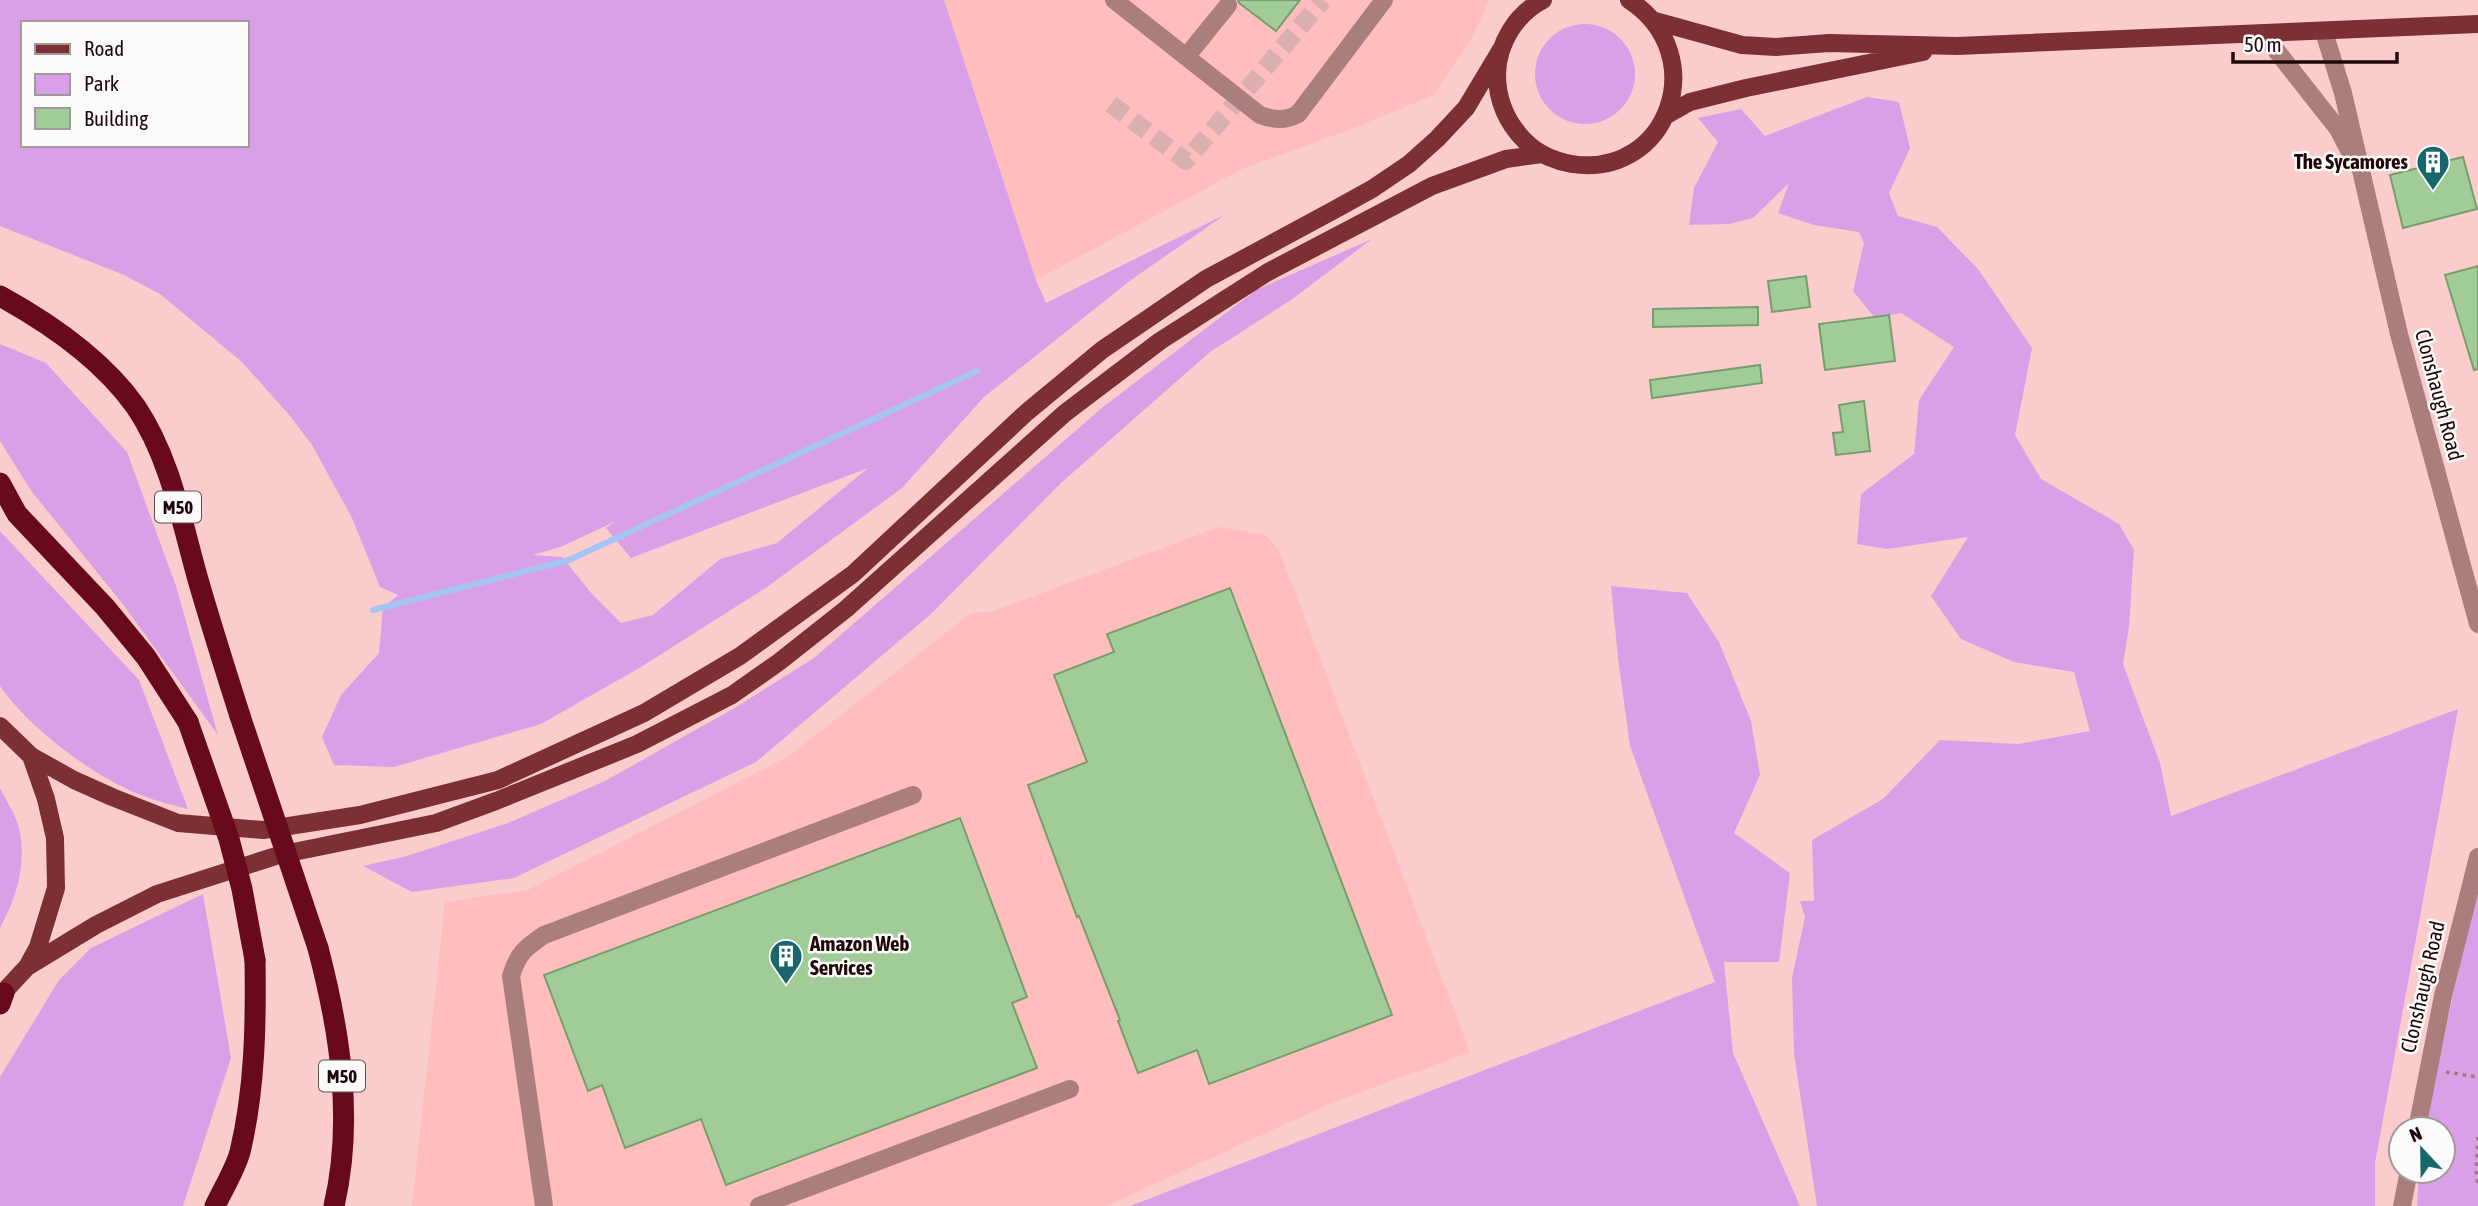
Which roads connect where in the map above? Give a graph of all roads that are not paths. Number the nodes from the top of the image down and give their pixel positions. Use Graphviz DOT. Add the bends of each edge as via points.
graph roads {
  1 [pos="1114,0"];
  2 [pos="1384,0"];
  3 [pos="1523,0"];
  4 [pos="1543,0"];
  5 [pos="1228,5"];
  6 [pos="1642,8"];
  7 [pos="1518,19"];
  8 [pos="2478,24"];
  9 [pos="2324,32"];
  10 [pos="2259,34"];
  11 [pos="1957,46"];
  12 [pos="1502,48"];
  13 [pos="1186,57"];
  14 [pos="1665,116"];
  15 [pos="1542,154"];
  16 [pos="2363,176"];
  17 [pos="0,296"];
  18 [pos="0,483"];
  19 [pos="2478,624"];
  20 [pos="0,726"];
  21 [pos="31,756"];
  22 [pos="913,794"];
  23 [pos="2478,857"];
  24 [pos="27,967"];
  25 [pos="1,998"];
  26 [pos="1070,1089"];
  27 [pos="2420,1115"];
  28 [pos="2406,1185"];
  29 [pos="215,1206"];
  30 [pos="334,1206"];
  31 [pos="544,1206"];
  32 [pos="759,1206"];
  33 [pos="2402,1206"];
  1 -- 13 [label="street"];
  2 -- 13 [label="street" via="1298,114 1288,119 1260,114"];
  3 -- 7 [label="street"];
  4 -- 7 [label="main road"];
  5 -- 13 [label="street"];
  6 -- 11 [label="main road" via="1742,45"];
  6 -- 14 [label="main road" via="1668,42 1674,66 1673,92"];
  7 -- 12 [label="main road"];
  8 -- 9 [label="main road"];
  9 -- 10 [label="main road"];
  9 -- 16 [label="street, Clonshaugh Road"];
  10 -- 11 [label="main road"];
  10 -- 16 [label="street, Clonshaugh Road" via="2269,40 2338,129"];
  11 -- 14 [label="main road" via="1746,88 1690,102"];
  12 -- 15 [label="main road" via="1497,82 1500,100 1516,131"];
  12 -- 21 [label="main road" via="1466,108 1409,164 1334,211 1206,279 1102,350 1027,412 853,574 740,656 644,713 498,780 360,816 263,830 178,823 87,786"];
  14 -- 15 [label="main road" via="1646,141 1617,159 1582,165"];
  15 -- 24 [label="main road" via="1506,159 1433,186 1268,272 1160,341 1065,413 846,609 732,695 636,744 436,823 279,856 157,894"];
  16 -- 19 [label="street, Clonshaugh Road" via="2399,334"];
  17 -- 30 [label="highway, M50, bridge" via="58,331 103,368 136,408 161,455 329,990 340,1049 344,1114 342,1171"];
  18 -- 29 [label="highway, bridge" via="16,514 146,657 188,722 229,839 255,960 256,1029 239,1154"];
  20 -- 21 [label="main road"];
  21 -- 24 [label="main road" via="55,838 56,888"];
  22 -- 31 [label="street" via="544,935 524,949 512,976"];
  23 -- 27 [label="street, Clonshaugh Road"];
  24 -- 25 [label="main road"];
  26 -- 32 [label="street"];
  28 -- 33 [label="street"];
}
